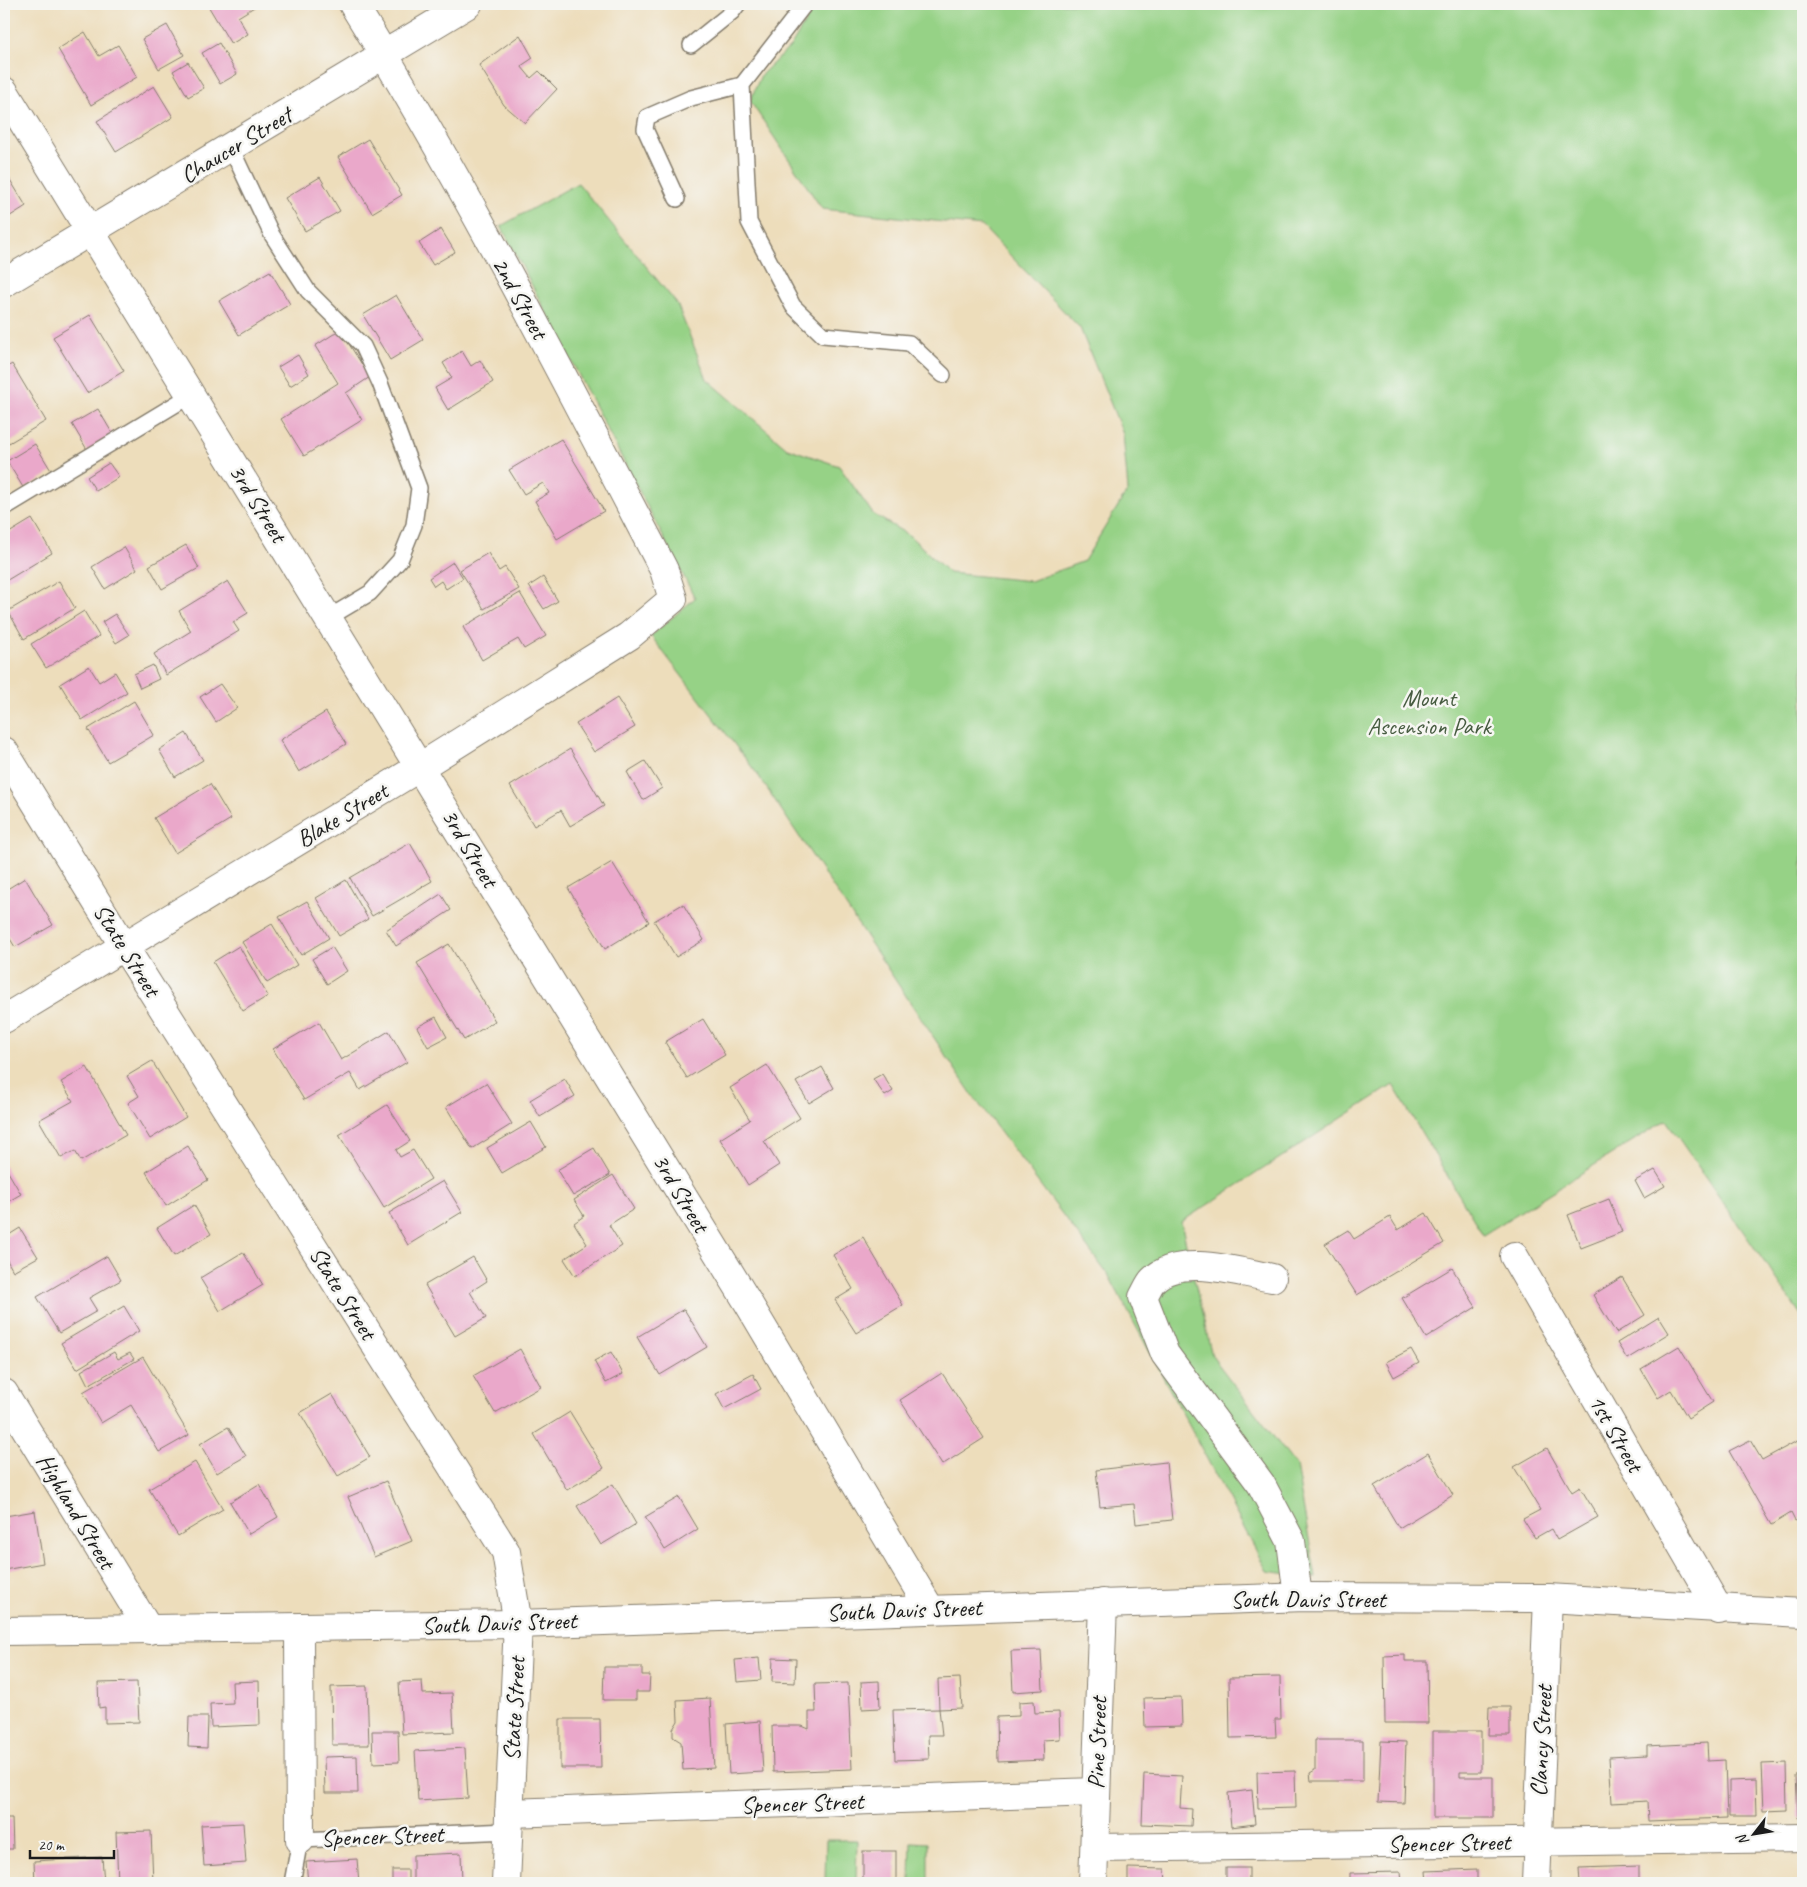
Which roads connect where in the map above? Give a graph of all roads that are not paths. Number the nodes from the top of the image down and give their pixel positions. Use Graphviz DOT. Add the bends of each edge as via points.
graph roads {
  1 [pos="353,4"];
  2 [pos="468,4"];
  3 [pos="738,4"];
  4 [pos="805,4"];
  5 [pos="691,45"];
  6 [pos="384,54"];
  7 [pos="742,85"];
  8 [pos="4,91"];
  9 [pos="231,148"];
  10 [pos="677,198"];
  11 [pos="91,232"];
  12 [pos="4,283"];
  13 [pos="943,375"];
  14 [pos="191,395"];
  15 [pos="4,508"];
  16 [pos="673,599"];
  17 [pos="328,618"];
  18 [pos="4,751"];
  19 [pos="420,767"];
  20 [pos="125,948"];
  21 [pos="4,1019"];
  22 [pos="1514,1256"];
  23 [pos="1272,1278"];
  24 [pos="4,1393"];
  25 [pos="1298,1597"];
  26 [pos="1548,1598"];
  27 [pos="1103,1602"];
  28 [pos="930,1609"];
  29 [pos="1719,1610"];
  30 [pos="1803,1613"];
  31 [pos="518,1624"];
  32 [pos="299,1628"];
  33 [pos="149,1630"];
  34 [pos="4,1631"];
  35 [pos="1095,1792"];
  36 [pos="509,1822"];
  37 [pos="1803,1838"];
  38 [pos="300,1840"];
  39 [pos="1536,1842"];
  40 [pos="1096,1848"];
  41 [pos="292,1883"];
  42 [pos="506,1883"];
  43 [pos="1093,1883"];
  44 [pos="1536,1883"];
  1 -- 6 [label="street, 2nd Street"];
  2 -- 6 [label="street, Chaucer Street"];
  3 -- 5 [label="lane"];
  4 -- 7 [label="lane"];
  6 -- 9 [label="street, Chaucer Street"];
  6 -- 16 [label="street, 2nd Street" via="543,338 664,570"];
  7 -- 10 [label="lane" via="691,98 647,117 645,129"];
  7 -- 13 [label="lane" via="749,222 793,306 823,336 909,343"];
  8 -- 11 [label="street, 3rd Street"];
  9 -- 11 [label="street, Chaucer Street"];
  9 -- 17 [label="lane" via="272,235 308,291 362,346 380,383 419,488 414,524 400,560 370,593"];
  11 -- 12 [label="street, Chaucer Street"];
  11 -- 14 [label="street, 3rd Street"];
  14 -- 15 [label="lane"];
  14 -- 17 [label="street, 3rd Street"];
  16 -- 19 [label="street, Blake Street" via="629,636"];
  17 -- 19 [label="street, 3rd Street"];
  18 -- 20 [label="street, State Street"];
  19 -- 20 [label="street, Blake Street"];
  19 -- 28 [label="street, 3rd Street" via="747,1301"];
  20 -- 21 [label="street, Blake Street"];
  20 -- 31 [label="street, State Street" via="506,1552"];
  22 -- 29 [label="street, 1st Street"];
  23 -- 25 [label="street" via="1201,1265 1170,1269 1153,1280 1143,1297 1166,1354 1261,1484 1291,1541"];
  24 -- 33 [label="street, Highland Street"];
  25 -- 26 [label="street, South Davis Street"];
  25 -- 27 [label="street, South Davis Street"];
  26 -- 29 [label="street, South Davis Street"];
  26 -- 39 [label="street, Clancy Street"];
  27 -- 28 [label="street, South Davis Street"];
  27 -- 35 [label="street, Pine Street"];
  28 -- 31 [label="street, South Davis Street"];
  29 -- 30 [label="street, South Davis Street"];
  31 -- 32 [label="street, South Davis Street"];
  31 -- 36 [label="street, State Street"];
  32 -- 33 [label="street, South Davis Street"];
  32 -- 38 [label="street"];
  33 -- 34 [label="street, South Davis Street"];
  35 -- 36 [label="street, Spencer Street"];
  35 -- 40 [label="street, Pine Street"];
  36 -- 38 [label="lane, Spencer Street"];
  36 -- 42 [label="street, State Street"];
  37 -- 39 [label="street, Spencer Street"];
  38 -- 41 [label="lane, Spencer Street"];
  39 -- 40 [label="street, Spencer Street"];
  39 -- 44 [label="street, Clancy Street"];
  40 -- 43 [label="street, Pine Street"];
}
